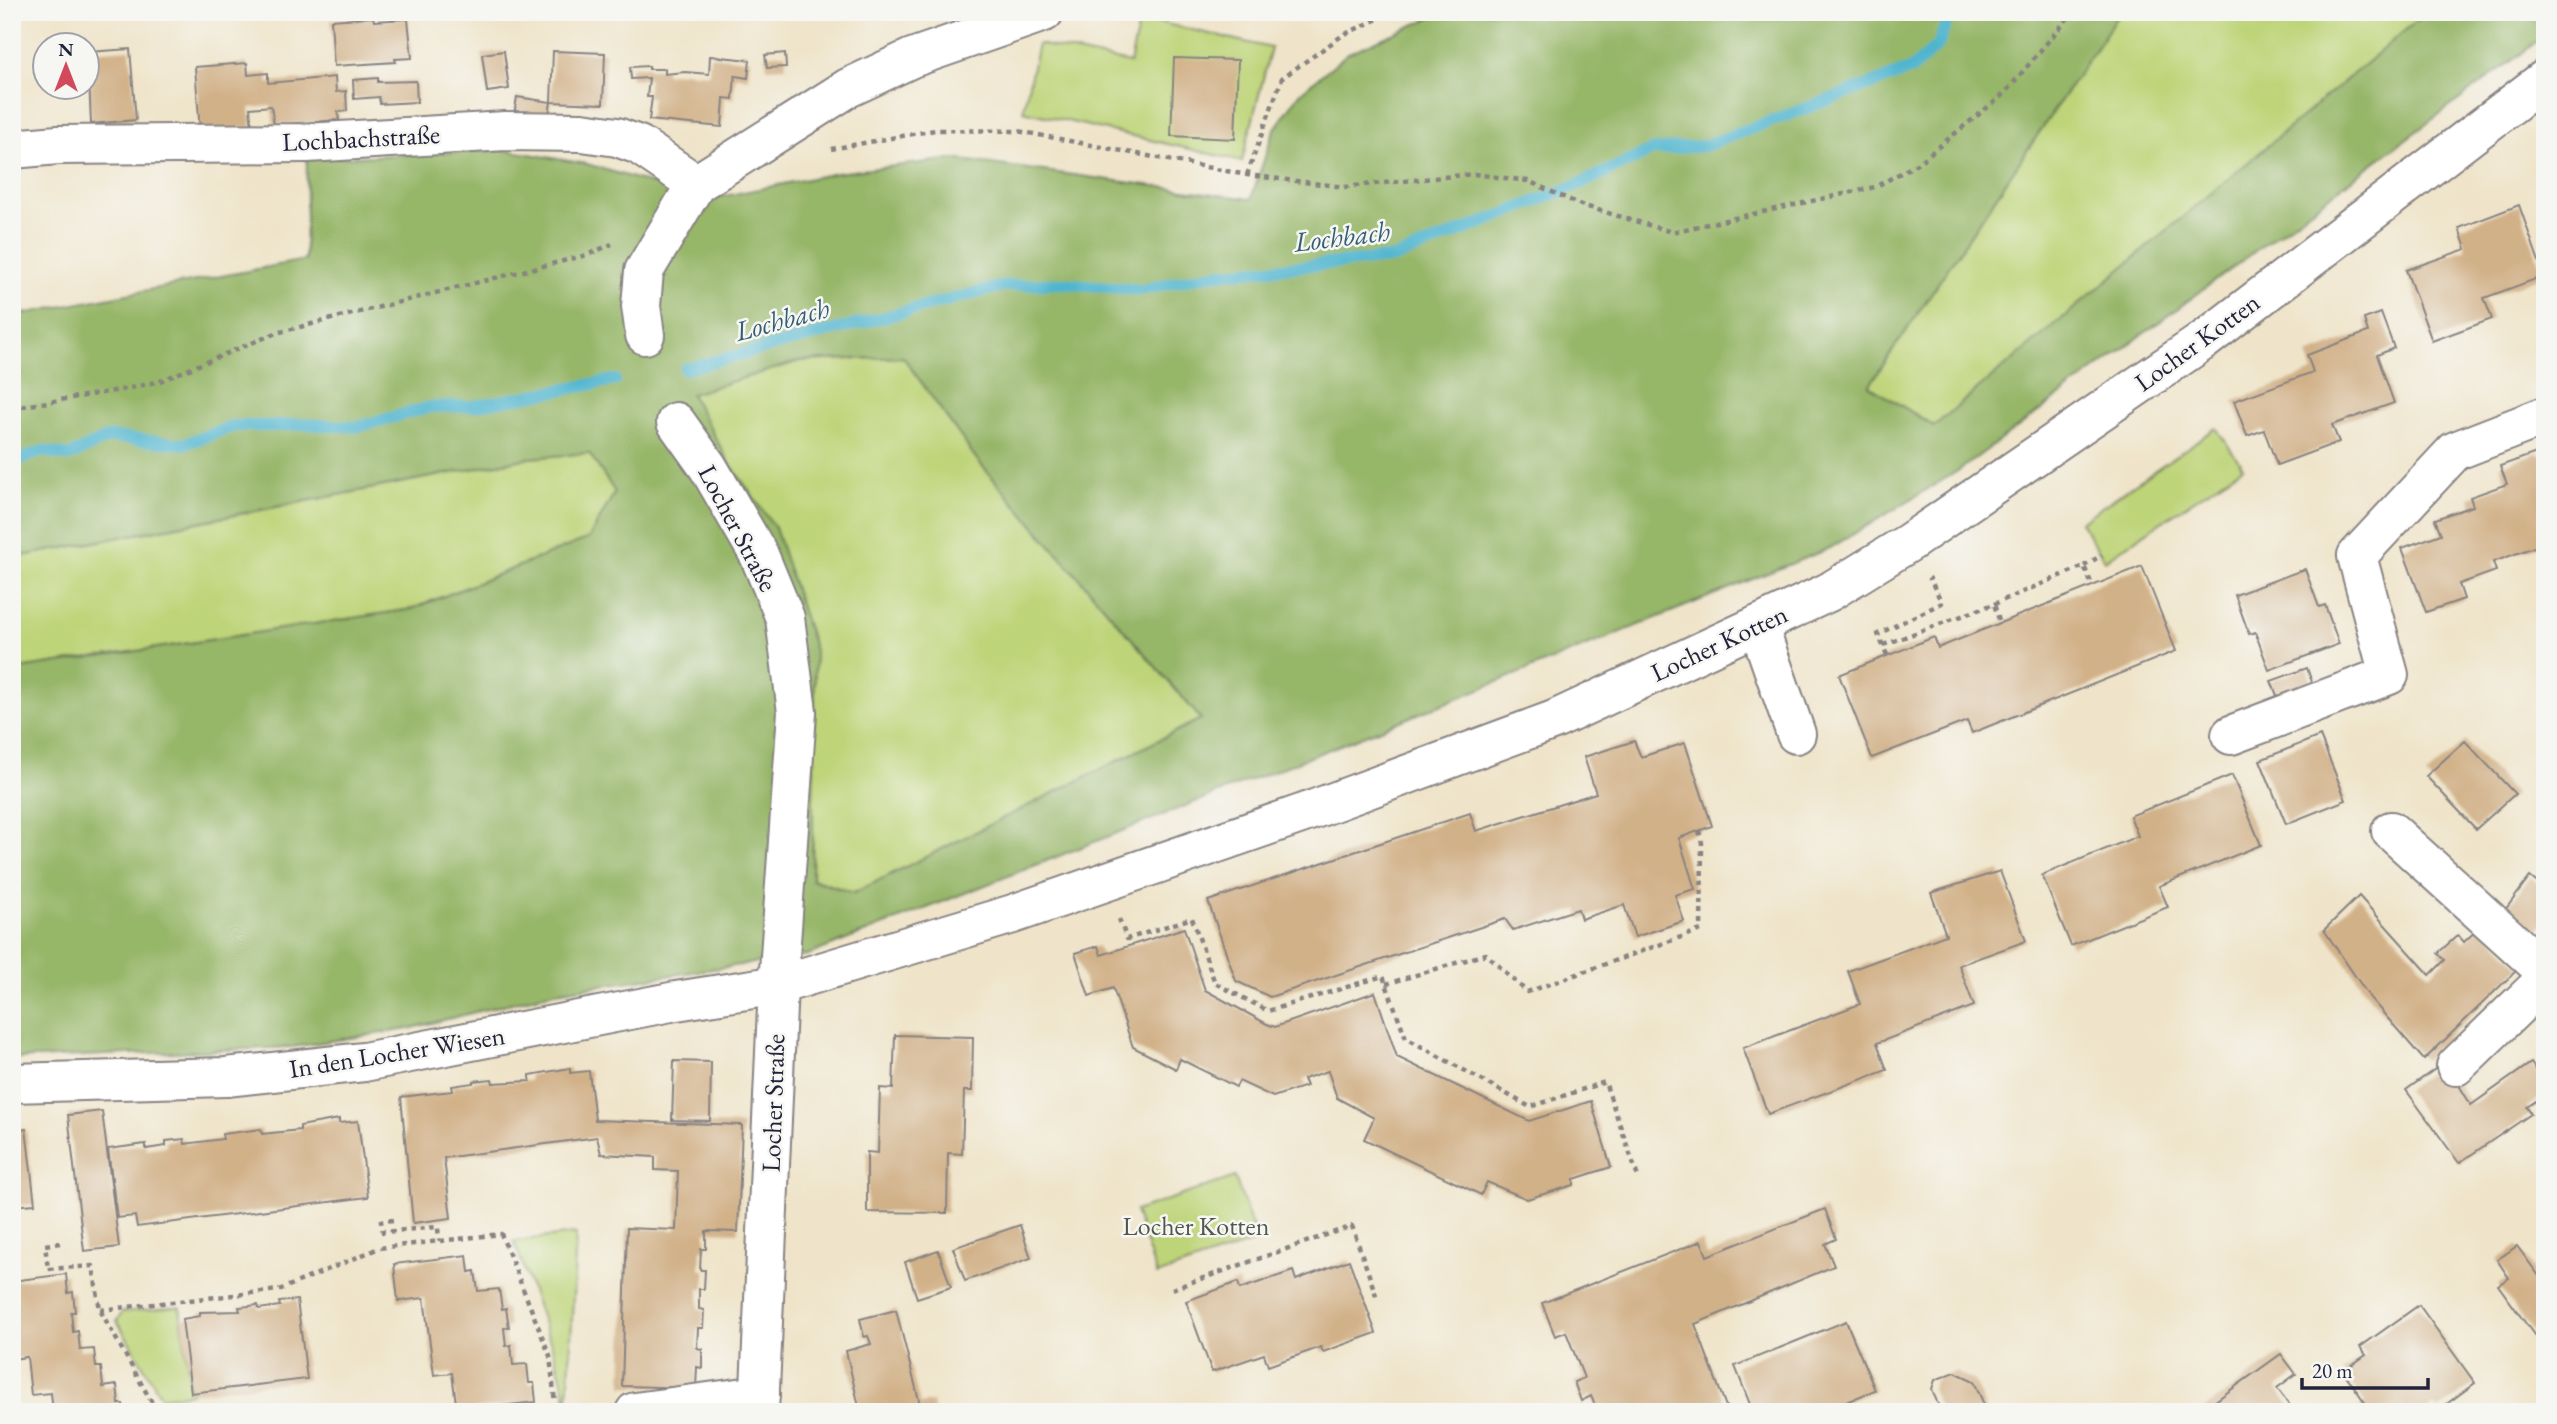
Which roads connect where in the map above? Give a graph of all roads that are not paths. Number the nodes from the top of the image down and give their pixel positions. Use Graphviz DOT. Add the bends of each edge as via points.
graph roads {
  1 [pos="1044,12"];
  2 [pos="2545,79"];
  3 [pos="12,149"];
  4 [pos="696,184"];
  5 [pos="645,335"];
  6 [pos="2545,416"];
  7 [pos="676,422"];
  8 [pos="1758,625"];
  9 [pos="1796,734"];
  10 [pos="2231,735"];
  11 [pos="2391,831"];
  12 [pos="2545,971"];
  13 [pos="2545,981"];
  14 [pos="778,985"];
  15 [pos="2456,1066"];
  16 [pos="12,1083"];
  17 [pos="760,1404"];
  18 [pos="635,1412"];
  1 -- 4 [label="street" via="912,58 848,88"];
  2 -- 8 [label="street, Locher Kotten" via="2192,348 1910,542 1829,592"];
  3 -- 4 [label="street, Lochbachstraße" via="582,132 639,145"];
  4 -- 5 [label="street" via="644,271 641,306"];
  6 -- 10 [label="street" via="2455,451 2357,556 2389,675"];
  7 -- 14 [label="street, Locher Straße" via="759,555 785,618 797,712"];
  8 -- 9 [label="street"];
  8 -- 14 [label="street, Locher Kotten" via="1554,720 1301,814 1013,914"];
  11 -- 12 [label="street"];
  13 -- 15 [label="street"];
  14 -- 16 [label="street, In den Locher Wiesen" via="364,1062 226,1077"];
  14 -- 17 [label="street, Locher Straße"];
  17 -- 18 [label="street"];
}
